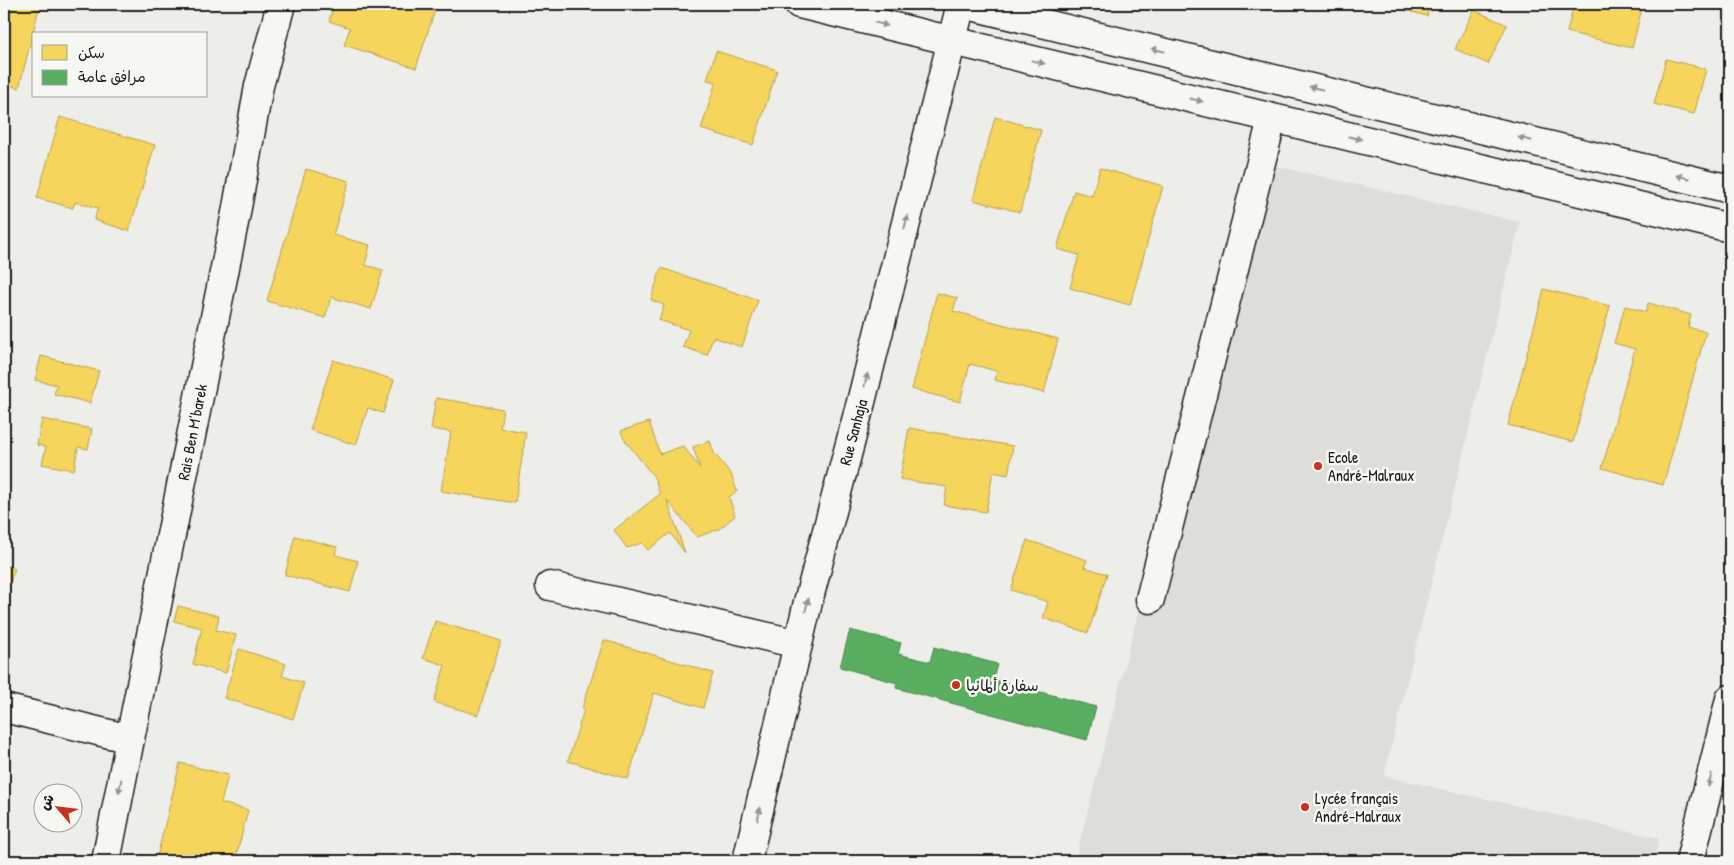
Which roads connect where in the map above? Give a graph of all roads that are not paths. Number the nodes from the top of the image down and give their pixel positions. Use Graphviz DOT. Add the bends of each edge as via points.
graph roads {
  1 [pos="281,4"];
  2 [pos="799,4"];
  3 [pos="962,4"];
  4 [pos="952,41"];
  5 [pos="1272,118"];
  6 [pos="1730,189"];
  7 [pos="1730,228"];
  8 [pos="550,586"];
  9 [pos="1150,599"];
  10 [pos="798,644"];
  11 [pos="1730,698"];
  12 [pos="4,708"];
  13 [pos="130,739"];
  14 [pos="106,861"];
  15 [pos="747,861"];
  16 [pos="1690,861"];
  1 -- 13 [label="street, Rais Ben M’barek" via="259,86"];
  2 -- 4 [label="street, one-way"];
  3 -- 4 [label="street, Rue Sanhaja"];
  6 -- 3 [label="street, one-way"];
  4 -- 5 [label="street, one-way"];
  10 -- 4 [label="street, Rue Sanhaja, one-way"];
  5 -- 7 [label="street, one-way"];
  5 -- 9 [label="street"];
  8 -- 10 [label="street"];
  15 -- 10 [label="street, Rue Sanhaja, one-way"];
  11 -- 16 [label="street, one-way"];
  12 -- 13 [label="street"];
  13 -- 14 [label="street, Rais Ben M’barek, one-way"];
}
